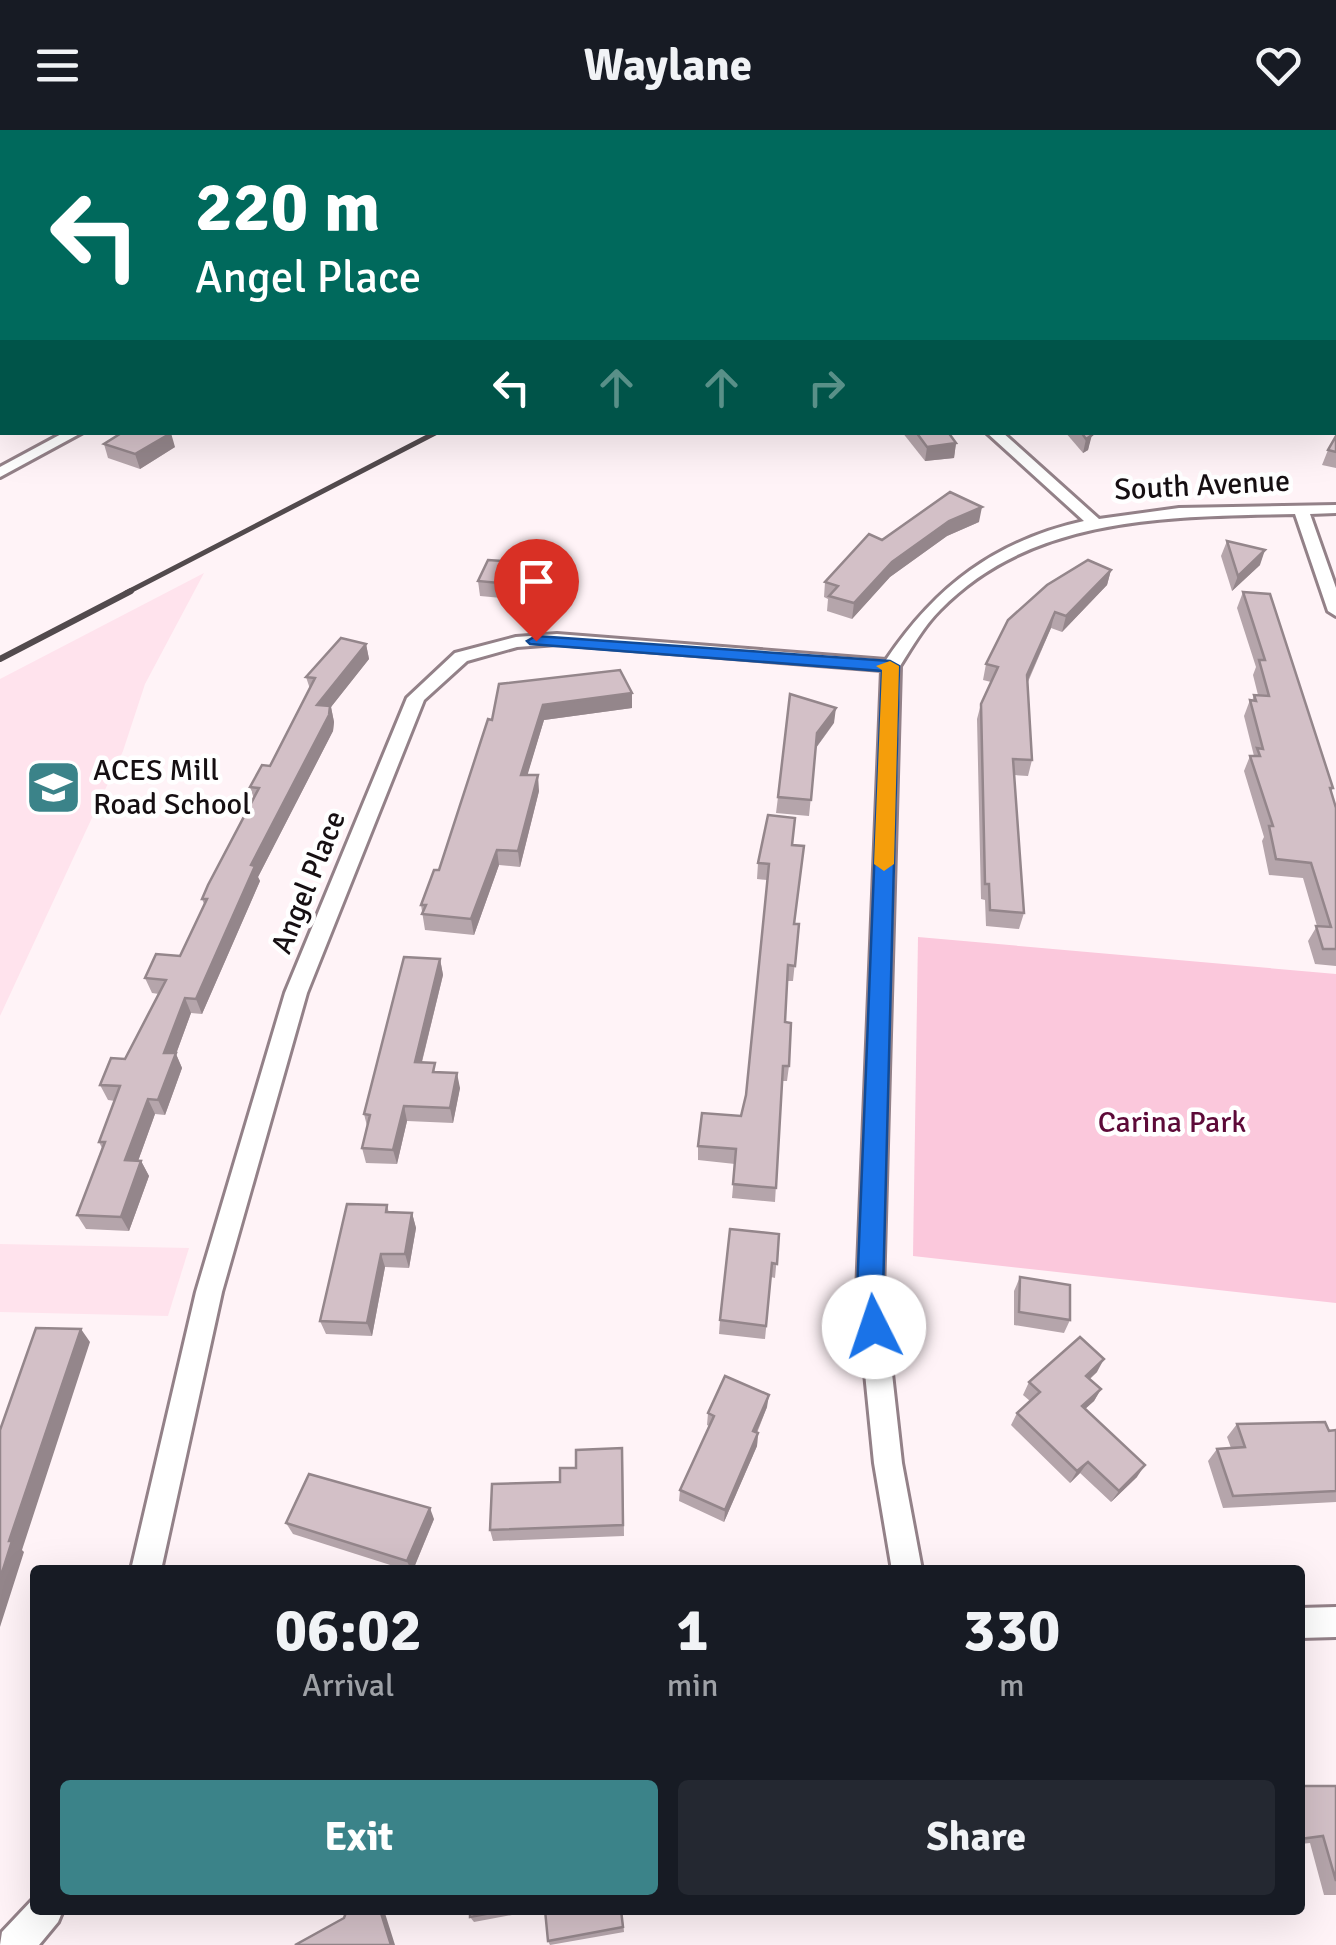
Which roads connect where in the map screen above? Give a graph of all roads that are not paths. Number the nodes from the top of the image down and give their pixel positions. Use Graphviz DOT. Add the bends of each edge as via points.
graph roads {
  1 [pos="70,435"];
  2 [pos="996,435"];
  3 [pos="0,473"];
  4 [pos="1336,509"];
  5 [pos="1300,510"];
  6 [pos="1094,522"];
  7 [pos="1336,611"];
  8 [pos="890,666"];
  9 [pos="147,1565"];
  10 [pos="907,1565"];
  11 [pos="1336,1622"];
  12 [pos="1305,1623"];
  13 [pos="42,1915"];
  14 [pos="15,1945"];
  1 -- 3 [label="street"];
  2 -- 6 [label="street"];
  4 -- 5 [label="street, South Avenue"];
  5 -- 6 [label="street, South Avenue" via="1158,511"];
  5 -- 7 [label="street"];
  6 -- 8 [label="street, South Avenue" via="992,561 940,600"];
  8 -- 9 [label="street, Angel Place" via="556,639 461,658 416,698 296,993 209,1292"];
  8 -- 10 [label="street" via="870,1293 888,1463"];
  11 -- 12 [label="street"];
  13 -- 14 [label="street"];
}
